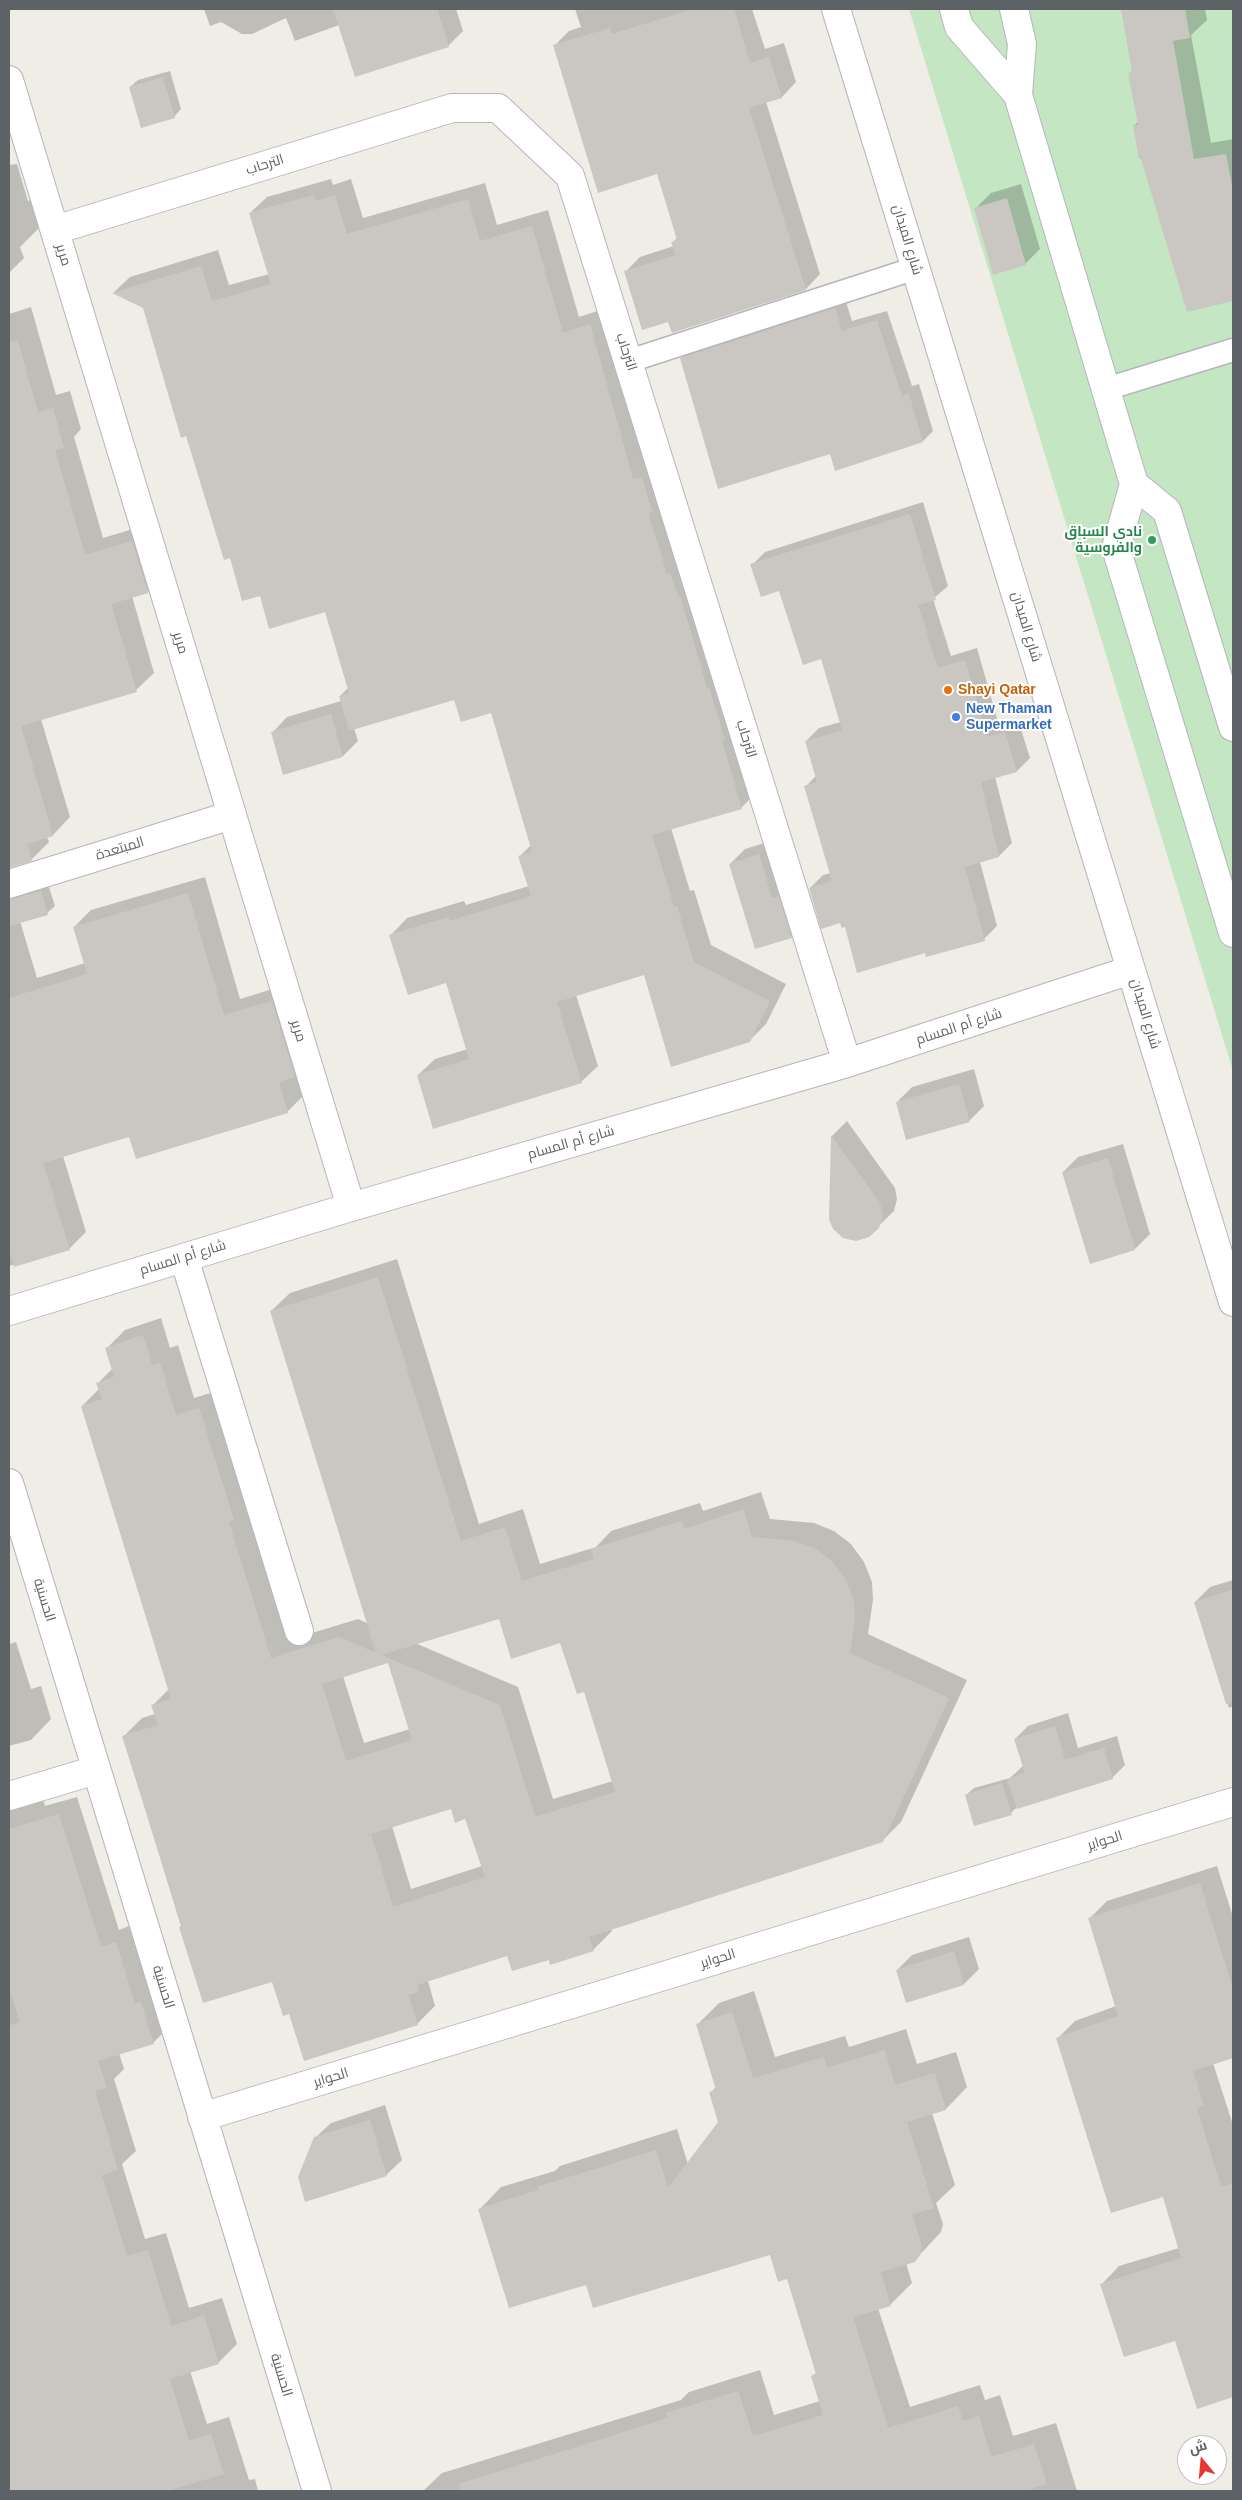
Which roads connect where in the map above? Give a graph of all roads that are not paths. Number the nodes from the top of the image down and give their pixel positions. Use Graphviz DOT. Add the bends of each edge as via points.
graph roads {
  1 [pos="836,9"];
  2 [pos="954,9"];
  3 [pos="1014,9"];
  4 [pos="9,80"];
  5 [pos="1018,95"];
  6 [pos="55,230"];
  7 [pos="916,268"];
  8 [pos="1233,350"];
  9 [pos="629,361"];
  10 [pos="1106,389"];
  11 [pos="1134,484"];
  12 [pos="1233,727"];
  13 [pos="232,815"];
  14 [pos="9,884"];
  15 [pos="1233,933"];
  16 [pos="1131,970"];
  17 [pos="847,1064"];
  18 [pos="351,1206"];
  19 [pos="184,1258"];
  20 [pos="1233,1302"];
  21 [pos="9,1311"];
  22 [pos="9,1483"];
  23 [pos="299,1631"];
  24 [pos="96,1770"];
  25 [pos="9,1796"];
  26 [pos="1233,1802"];
  27 [pos="202,2117"];
  28 [pos="317,2491"];
  1 -- 7 [label="street, شارع الميدان"];
  2 -- 5 [label="street" via="959,28"];
  3 -- 5 [label="street" via="1022,44"];
  4 -- 6 [label="street, مرير"];
  5 -- 10 [label="street"];
  6 -- 9 [label="street, الترحاب" via="452,108 498,108 570,176"];
  6 -- 13 [label="street, مرير"];
  7 -- 9 [label="lane"];
  7 -- 16 [label="street, شارع الميدان"];
  8 -- 10 [label="lane"];
  9 -- 17 [label="street, الترحاب"];
  10 -- 11 [label="street"];
  11 -- 12 [label="street" via="1167,511"];
  11 -- 15 [label="street" via="1116,548"];
  13 -- 14 [label="street, المبتعدة"];
  13 -- 18 [label="street, مرير"];
  16 -- 17 [label="street, شارع أم المسام"];
  16 -- 20 [label="street, شارع الميدان"];
  17 -- 18 [label="street, شارع أم المسام"];
  18 -- 19 [label="street, شارع أم المسام"];
  19 -- 21 [label="street, شارع أم المسام"];
  19 -- 23 [label="street"];
  22 -- 24 [label="street, الحسنية"];
  24 -- 25 [label="street"];
  24 -- 27 [label="street, الحسنية"];
  26 -- 27 [label="street, الحواير"];
  27 -- 28 [label="street, الحسنية"];
}
